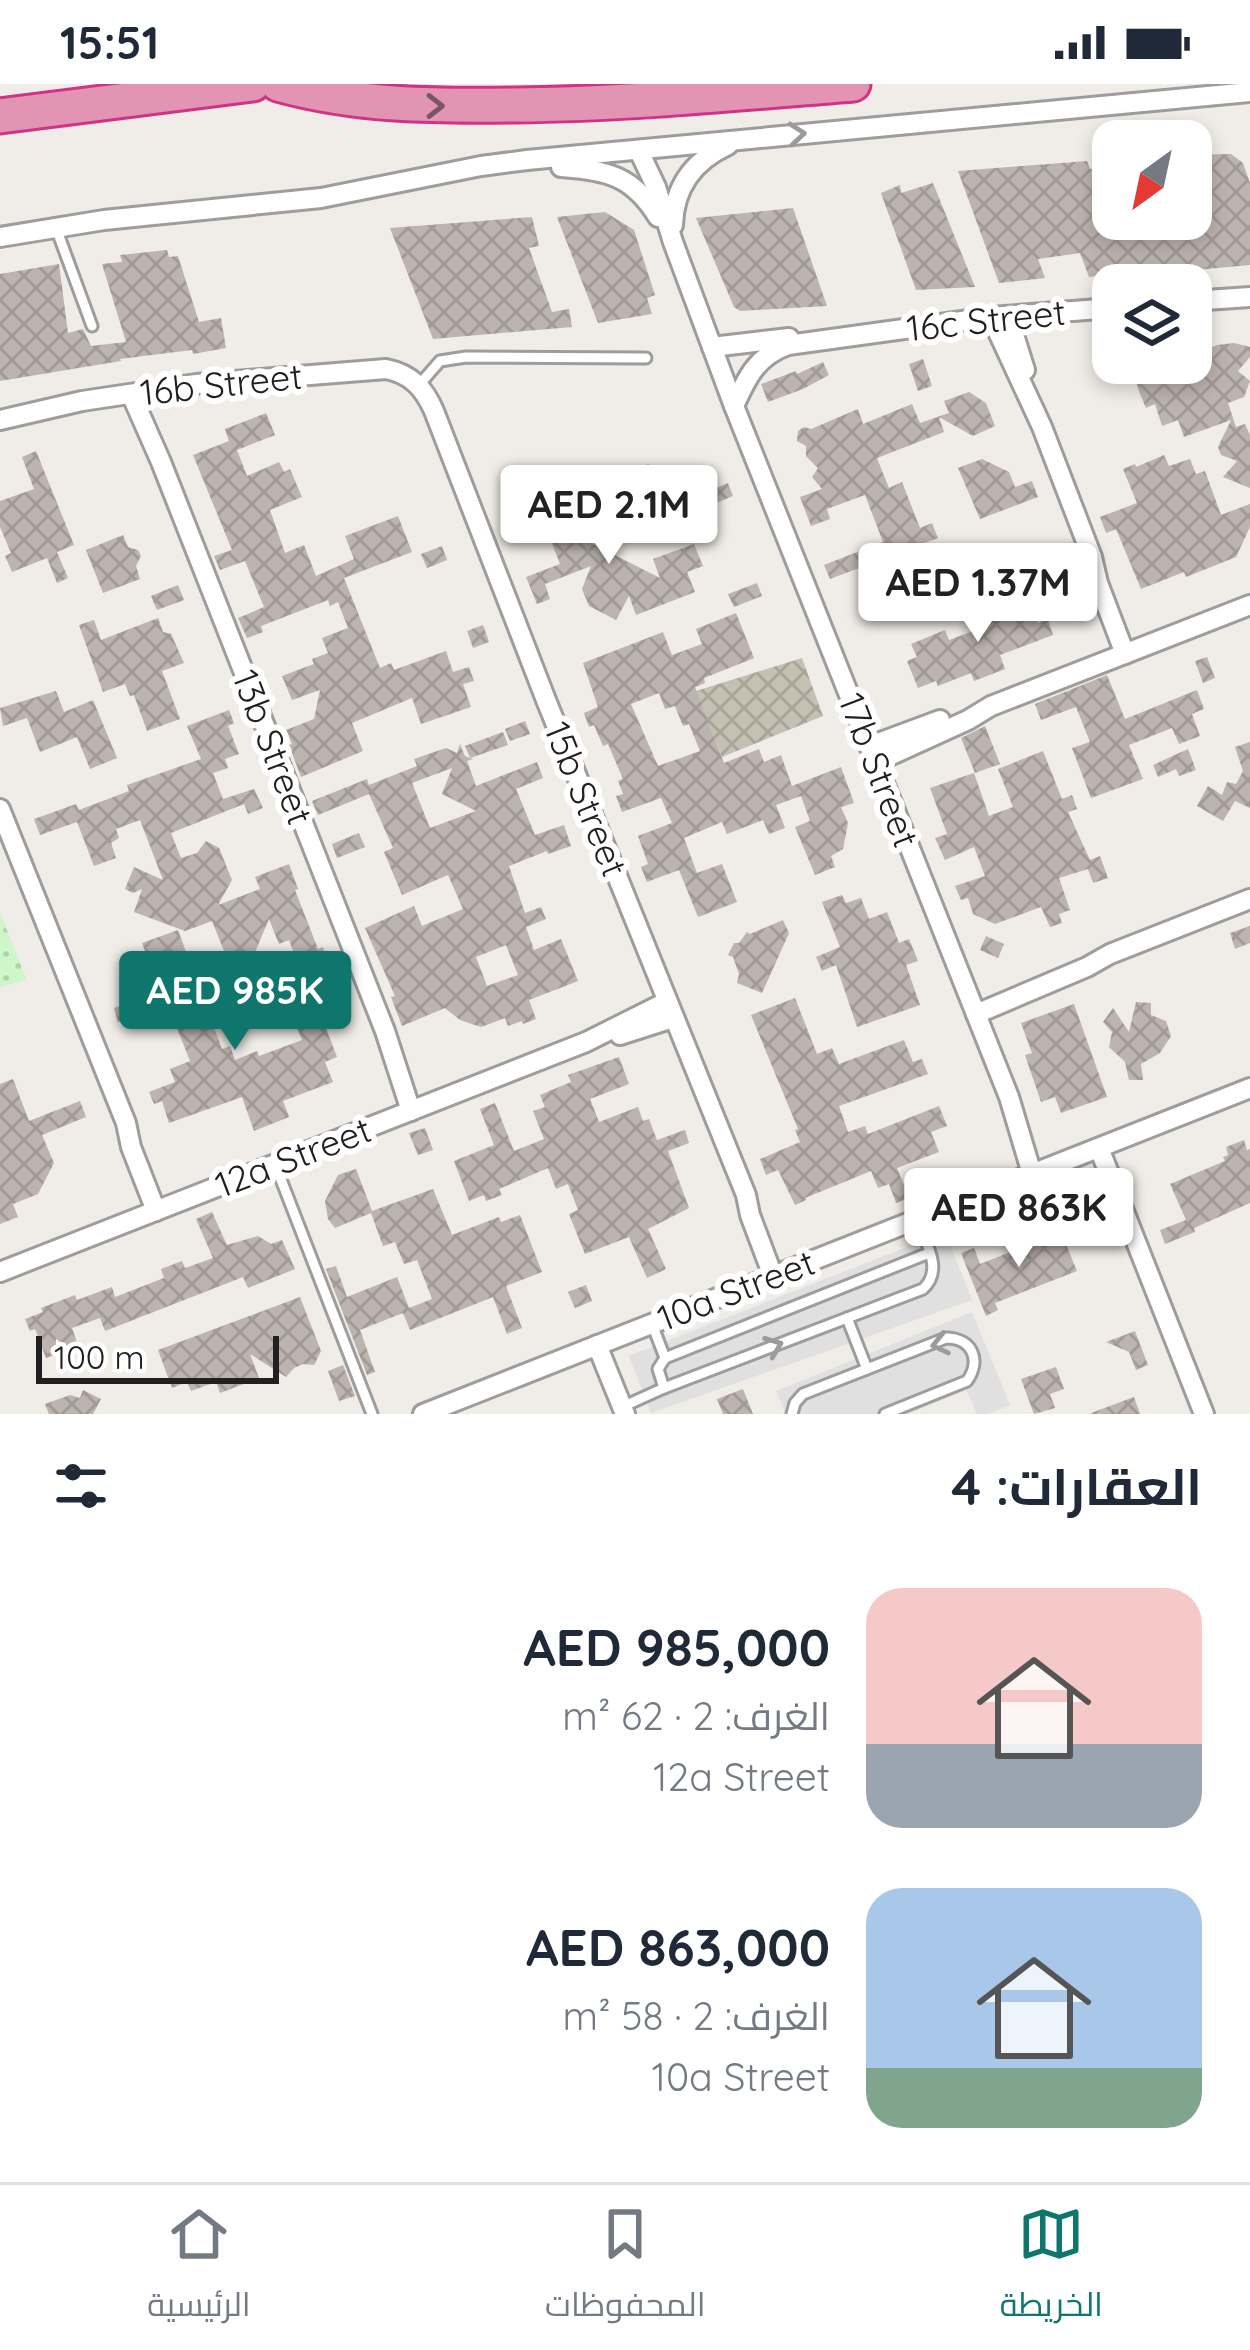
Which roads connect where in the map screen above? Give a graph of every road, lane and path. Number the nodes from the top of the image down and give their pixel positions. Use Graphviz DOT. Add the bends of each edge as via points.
graph roads {
  1 [pos="253,84"];
  2 [pos="278,84"];
  3 [pos="853,84"];
  4 [pos="1250,92"];
  5 [pos="0,116"];
  6 [pos="740,140"];
  7 [pos="639,151"];
  8 [pos="502,164"];
  9 [pos="56,228"];
  10 [pos="0,237"];
  11 [pos="673,242"];
  12 [pos="1250,297"];
  13 [pos="1212,300"];
  14 [pos="1092,310"];
  15 [pos="999,317"];
  16 [pos="92,326"];
  17 [pos="860,334"];
  18 [pos="712,346"];
  19 [pos="646,358"];
  20 [pos="419,385"];
  21 [pos="141,393"];
  22 [pos="734,406"];
  23 [pos="0,420"];
  24 [pos="1250,605"];
  25 [pos="1131,651"];
  26 [pos="873,754"];
  27 [pos="0,809"];
  28 [pos="1250,899"];
  29 [pos="974,1008"];
  30 [pos="670,1010"];
  31 [pos="1250,1088"];
  32 [pos="417,1109"];
  33 [pos="1100,1148"];
  34 [pos="275,1165"];
  35 [pos="1037,1172"];
  36 [pos="162,1209"];
  37 [pos="917,1220"];
  38 [pos="929,1253"];
  39 [pos="0,1272"];
  40 [pos="779,1273"];
  41 [pos="847,1318"];
  42 [pos="652,1324"];
  43 [pos="597,1345"];
  44 [pos="665,1358"];
  45 [pos="867,1370"];
  46 [pos="664,1388"];
  47 [pos="460,1407"];
  48 [pos="623,1411"];
  49 [pos="372,1414"];
  50 [pos="423,1414"];
  51 [pos="792,1414"];
  52 [pos="886,1414"];
  53 [pos="1204,1414"];
  1 -- 5 [label="highway"];
  2 -- 3 [label="highway, one-way" via="424,106"];
  6 -- 4 [label="street, one-way"];
  6 -- 7 [label="street"];
  6 -- 11 [label="street" via="686,177"];
  7 -- 8 [label="street"];
  7 -- 11 [label="street, 17b Street"];
  8 -- 9 [label="street" via="321,198"];
  8 -- 11 [label="street, 17b Street" via="614,175 643,196"];
  9 -- 10 [label="street"];
  9 -- 16 [label="lane"];
  11 -- 18 [label="street, 17b Street"];
  12 -- 13 [label="street"];
  14 -- 15 [label="street, 16c Street"];
  15 -- 17 [label="street, 16c Street"];
  15 -- 25 [label="street"];
  17 -- 18 [label="street, 16c Street"];
  17 -- 22 [label="street, 16c Street" via="774,350 753,368"];
  18 -- 22 [label="street, 17b Street"];
  19 -- 20 [label="lane" via="466,357 440,361"];
  20 -- 21 [label="street, 16b Street" via="376,369"];
  20 -- 30 [label="street, 15b Street"];
  21 -- 23 [label="street, 16b Street"];
  21 -- 32 [label="street, 13b Street" via="161,462"];
  22 -- 26 [label="street, 17b Street"];
  24 -- 25 [label="street"];
  25 -- 26 [label="street"];
  26 -- 29 [label="street, 17b Street"];
  27 -- 36 [label="street"];
  28 -- 29 [label="street"];
  29 -- 35 [label="street, 17b Street"];
  30 -- 32 [label="street, 12a Street"];
  30 -- 40 [label="street, 15b Street"];
  31 -- 33 [label="street, 10a Street"];
  32 -- 34 [label="street, 12a Street"];
  33 -- 35 [label="street, 10a Street"];
  33 -- 53 [label="street"];
  34 -- 36 [label="street, 12a Street"];
  34 -- 49 [label="lane"];
  35 -- 37 [label="street, 10a Street"];
  36 -- 39 [label="street, 12a Street"];
  37 -- 38 [label="lane"];
  37 -- 40 [label="street, 10a Street"];
  38 -- 41 [label="lane" via="934,1270 927,1286"];
  38 -- 44 [label="lane"];
  40 -- 42 [label="street, 10a Street"];
  41 -- 45 [label="lane"];
  46 -- 41 [label="lane, one-way"];
  42 -- 43 [label="street, 10a Street"];
  42 -- 44 [label="lane"];
  43 -- 47 [label="street, 10a Street"];
  43 -- 48 [label="street"];
  44 -- 46 [label="lane" via="658,1369"];
  45 -- 51 [label="lane" via="803,1394"];
  52 -- 45 [label="lane, one-way" via="967,1381 974,1354 960,1339 946,1338"];
  46 -- 48 [label="lane"];
  47 -- 50 [label="street, 10a Street"];
}
